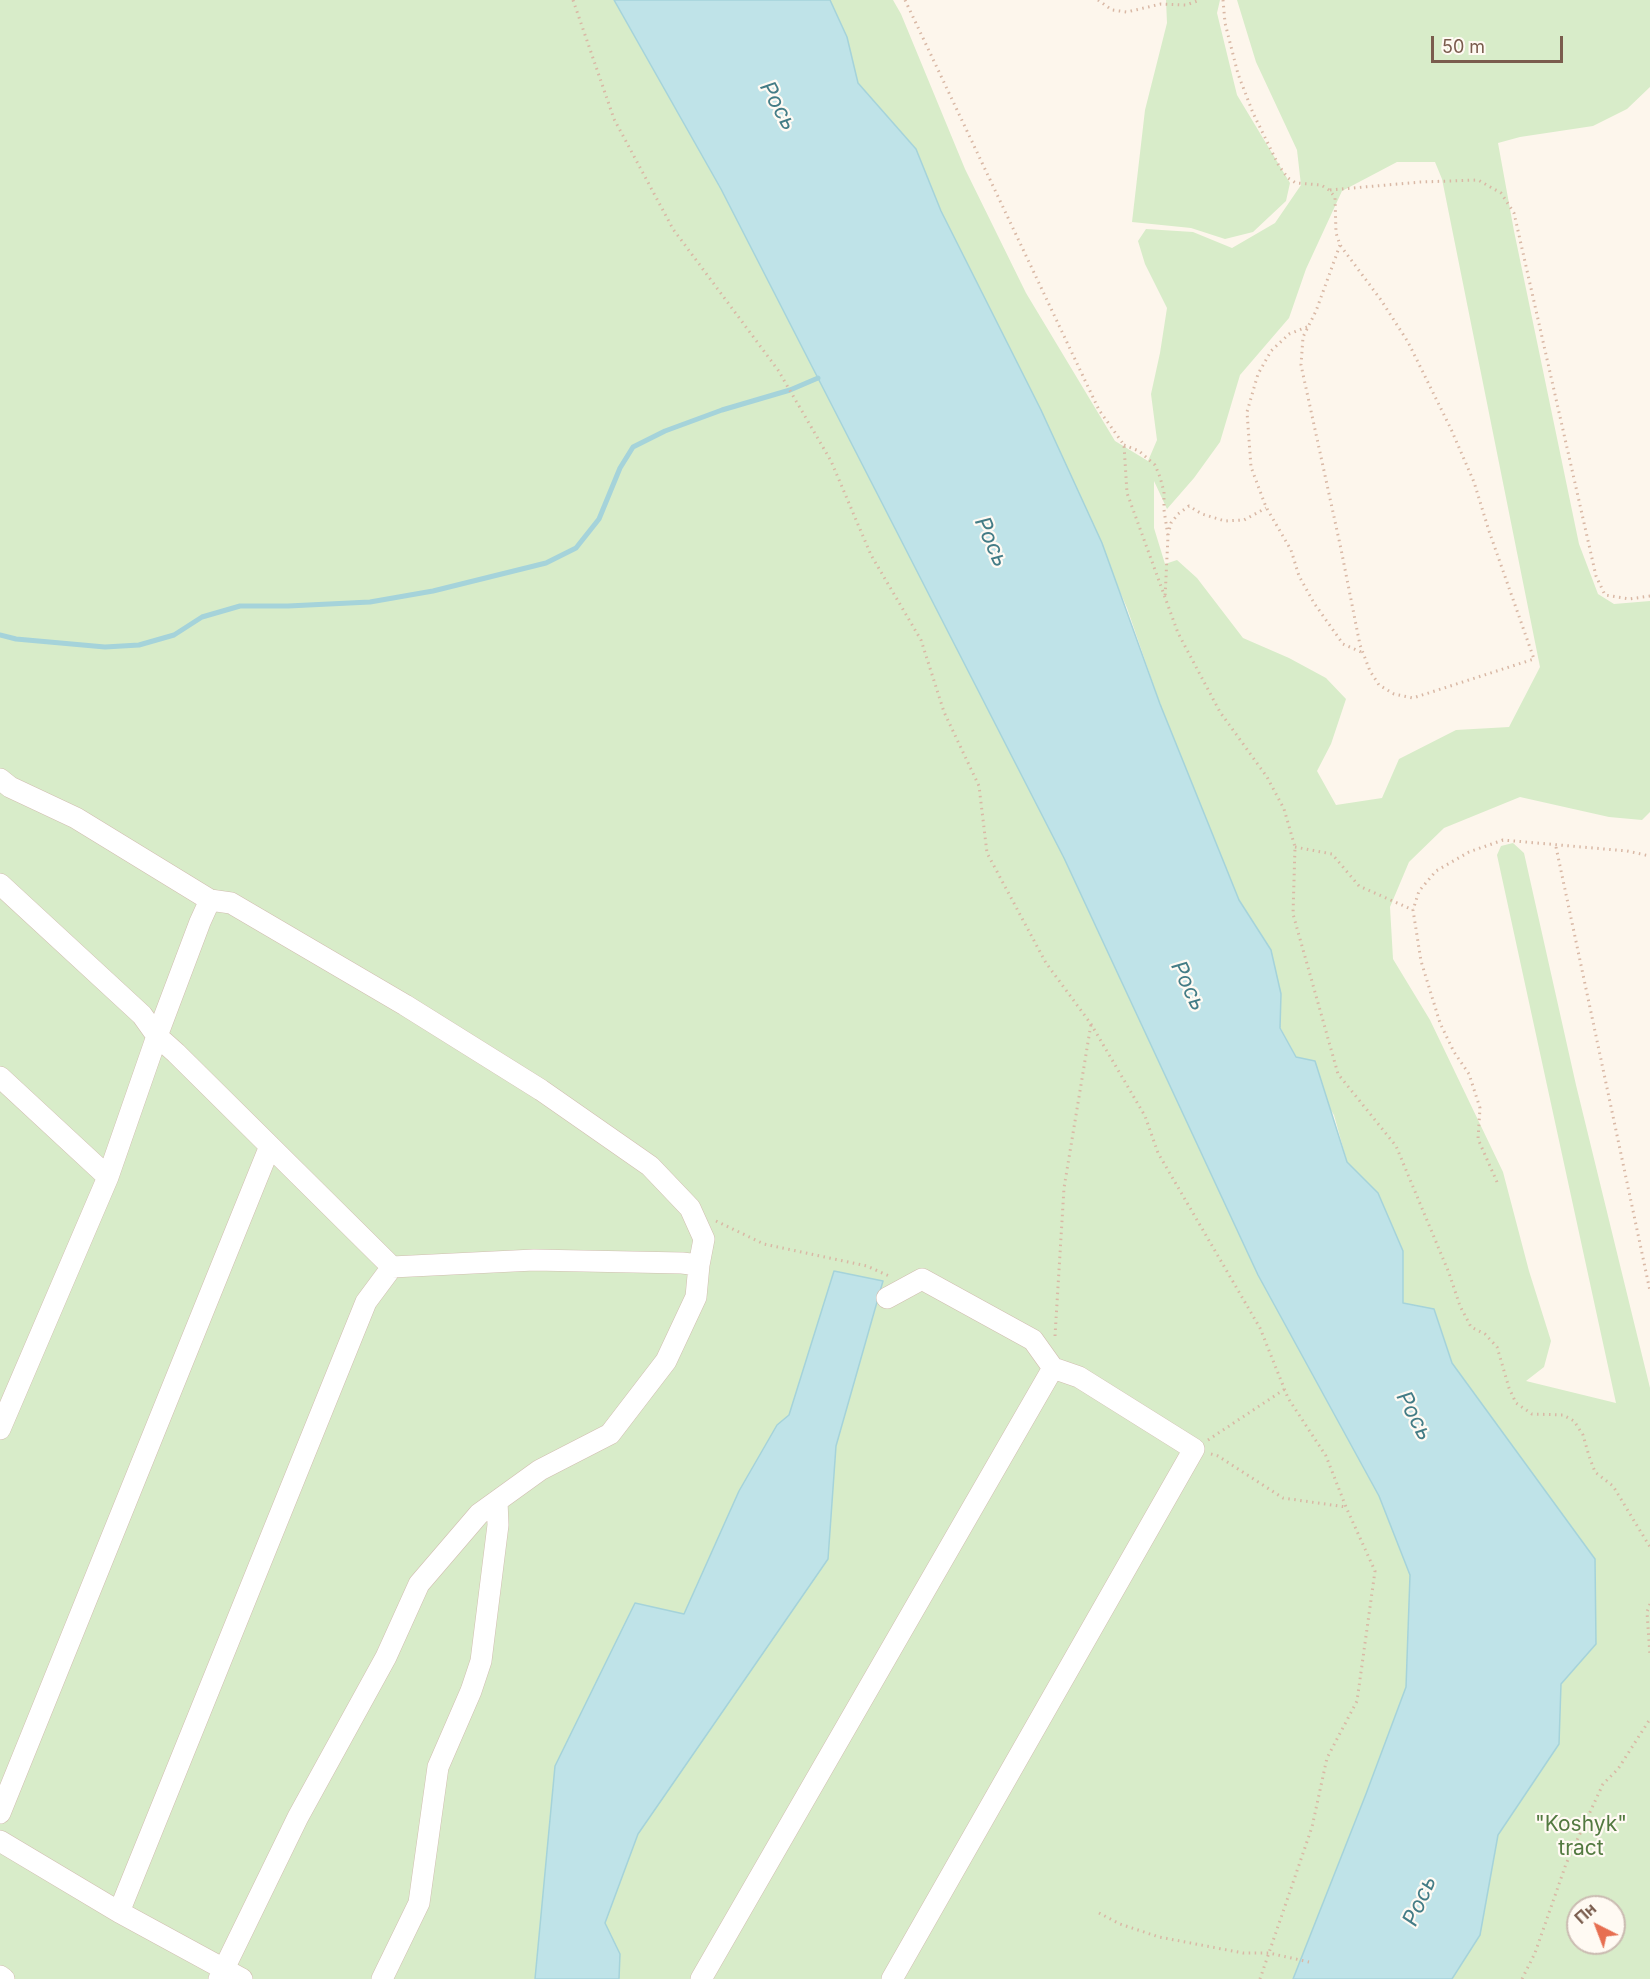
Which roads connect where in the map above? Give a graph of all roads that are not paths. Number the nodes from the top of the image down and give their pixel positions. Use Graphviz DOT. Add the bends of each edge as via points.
graph roads {
  1 [pos="0,779"];
  2 [pos="0,884"];
  3 [pos="210,900"];
  4 [pos="157,1036"];
  5 [pos="0,1077"];
  6 [pos="270,1146"];
  7 [pos="108,1177"];
  8 [pos="699,1265"];
  9 [pos="392,1267"];
  10 [pos="888,1298"];
  11 [pos="1053,1368"];
  12 [pos="0,1429"];
  13 [pos="497,1501"];
  14 [pos="0,1813"];
  15 [pos="0,1841"];
  16 [pos="118,1912"];
  17 [pos="0,1976"];
  18 [pos="228,1976"];
  19 [pos="4,1979"];
  20 [pos="382,1979"];
  21 [pos="701,1979"];
  22 [pos="892,1979"];
  1 -- 3 [label="street" via="76,818"];
  2 -- 4 [label="street" via="142,1014"];
  3 -- 4 [label="street"];
  3 -- 8 [label="street" via="231,903 405,1005 541,1090 650,1166 690,1208 704,1239"];
  4 -- 6 [label="street"];
  4 -- 7 [label="street"];
  5 -- 7 [label="street"];
  6 -- 9 [label="street"];
  6 -- 14 [label="street"];
  7 -- 12 [label="street"];
  8 -- 9 [label="street" via="534,1260"];
  8 -- 13 [label="street" via="696,1297 666,1361 610,1434 540,1470"];
  9 -- 16 [label="street" via="366,1302"];
  10 -- 11 [label="street" via="922,1278 1033,1340"];
  11 -- 21 [label="street"];
  11 -- 22 [label="street" via="1079,1377 1194,1449"];
  13 -- 18 [label="street" via="478,1514 419,1584 386,1657 298,1817"];
  13 -- 20 [label="street" via="498,1525 481,1661 438,1767 418,1903"];
  15 -- 16 [label="street"];
  16 -- 18 [label="street"];
  17 -- 19 [label="street"];
}
